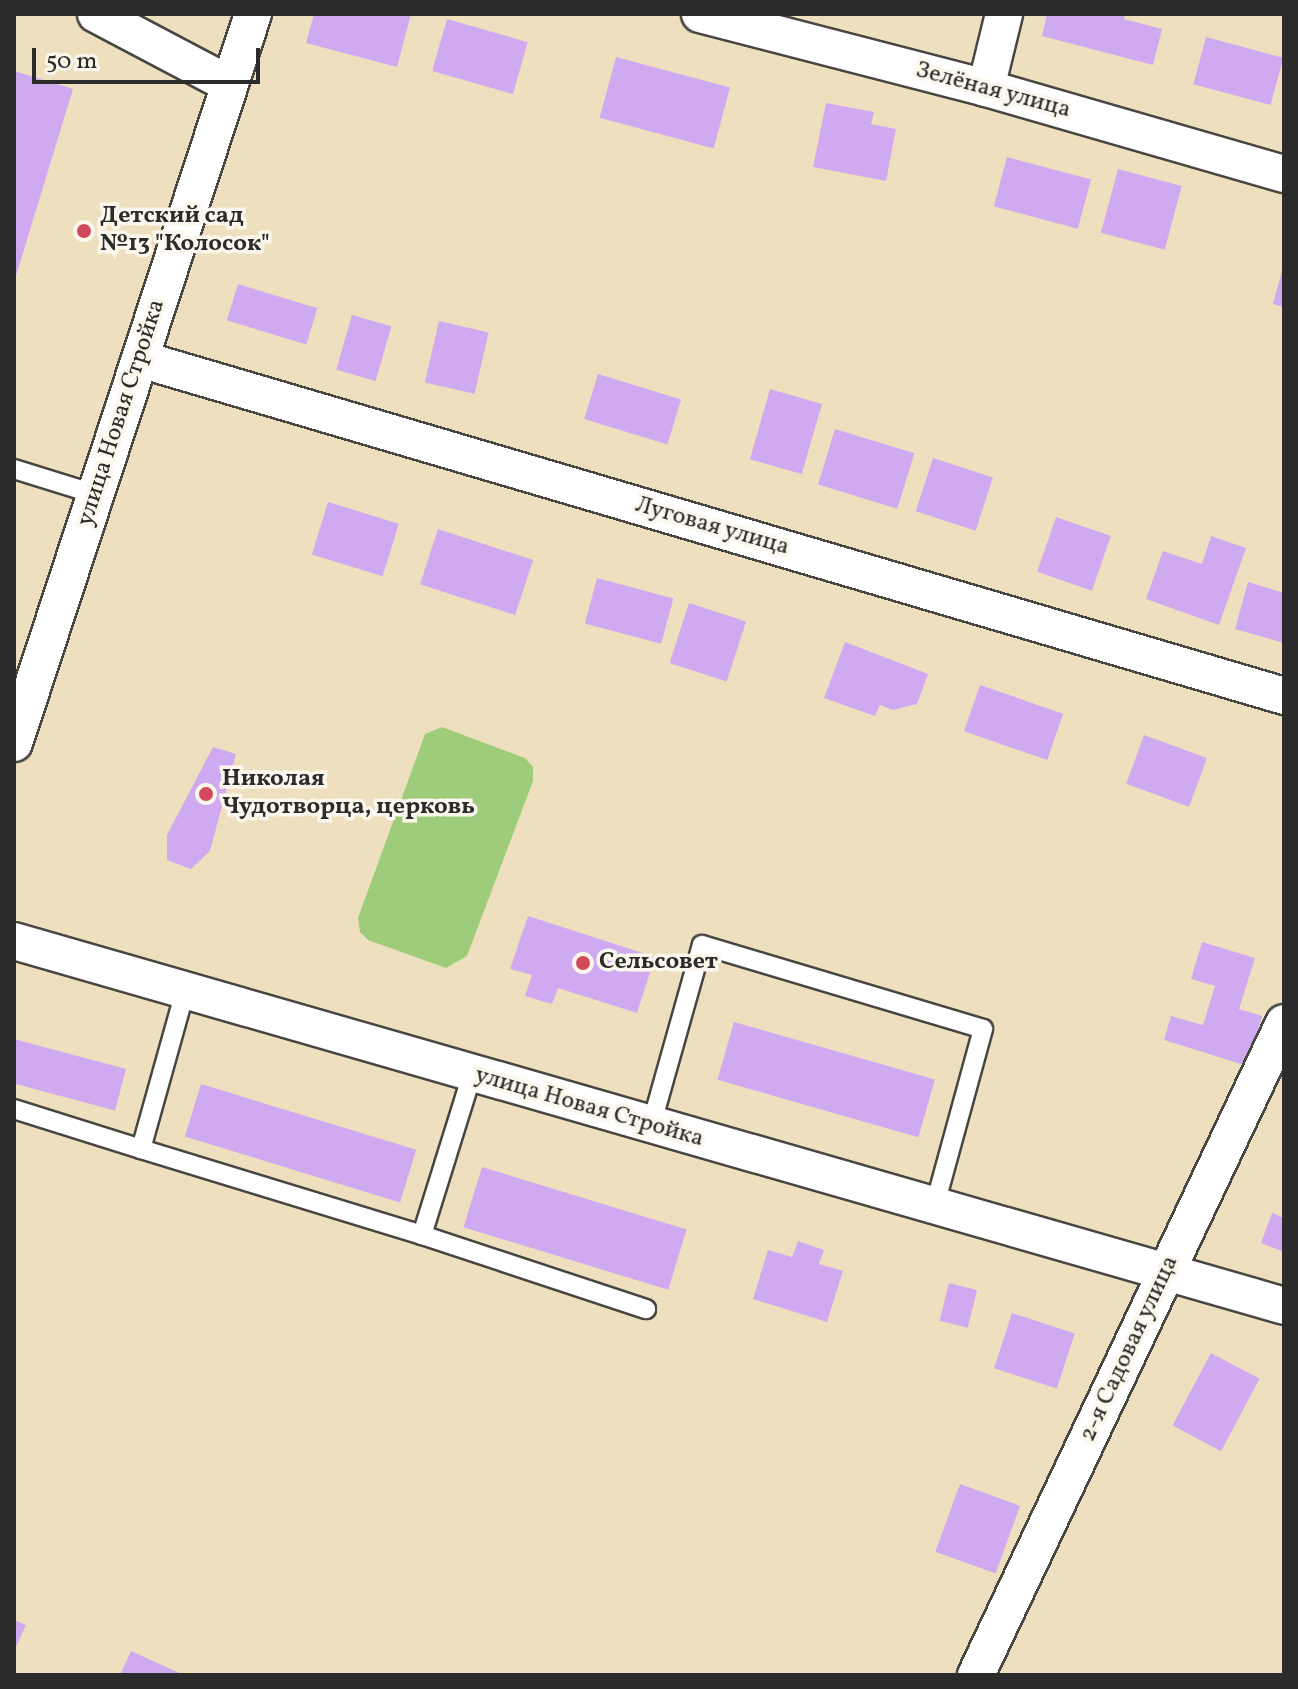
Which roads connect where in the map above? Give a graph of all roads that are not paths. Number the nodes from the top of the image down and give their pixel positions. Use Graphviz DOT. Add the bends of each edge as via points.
graph roads {
  1 [pos="96,14"];
  2 [pos="253,14"];
  3 [pos="700,14"];
  4 [pos="1004,14"];
  5 [pos="229,84"];
  6 [pos="986,88"];
  7 [pos="1284,174"];
  8 [pos="140,359"];
  9 [pos="14,469"];
  10 [pos="95,494"];
  11 [pos="1284,696"];
  12 [pos="15,739"];
  13 [pos="14,941"];
  14 [pos="185,991"];
  15 [pos="1284,1023"];
  16 [pos="472,1074"];
  17 [pos="14,1109"];
  18 [pos="651,1126"];
  19 [pos="141,1149"];
  20 [pos="934,1208"];
  21 [pos="422,1235"];
  22 [pos="1165,1275"];
  23 [pos="1284,1306"];
  24 [pos="646,1309"];
  25 [pos="976,1675"];
  1 -- 5 [label="street"];
  2 -- 5 [label="street, улица Новая Стройка"];
  3 -- 6 [label="street, Зелёная улица"];
  4 -- 6 [label="street"];
  5 -- 8 [label="street, улица Новая Стройка"];
  6 -- 7 [label="street, Зелёная улица"];
  8 -- 10 [label="street, улица Новая Стройка"];
  8 -- 11 [label="street, Луговая улица"];
  9 -- 10 [label="lane"];
  10 -- 12 [label="street, улица Новая Стройка"];
  13 -- 14 [label="street, улица Новая Стройка"];
  14 -- 16 [label="street, улица Новая Стройка"];
  14 -- 19 [label="lane"];
  15 -- 22 [label="street, 2-я Садовая улица"];
  16 -- 18 [label="street, улица Новая Стройка"];
  16 -- 21 [label="lane"];
  17 -- 19 [label="lane"];
  18 -- 20 [label="street, улица Новая Стройка"];
  18 -- 20 [label="lane" via="702,945 983,1029"];
  19 -- 21 [label="lane"];
  20 -- 22 [label="street, улица Новая Стройка"];
  21 -- 24 [label="lane"];
  22 -- 23 [label="street, улица Новая Стройка"];
  22 -- 25 [label="street, 2-я Садовая улица"];
}
